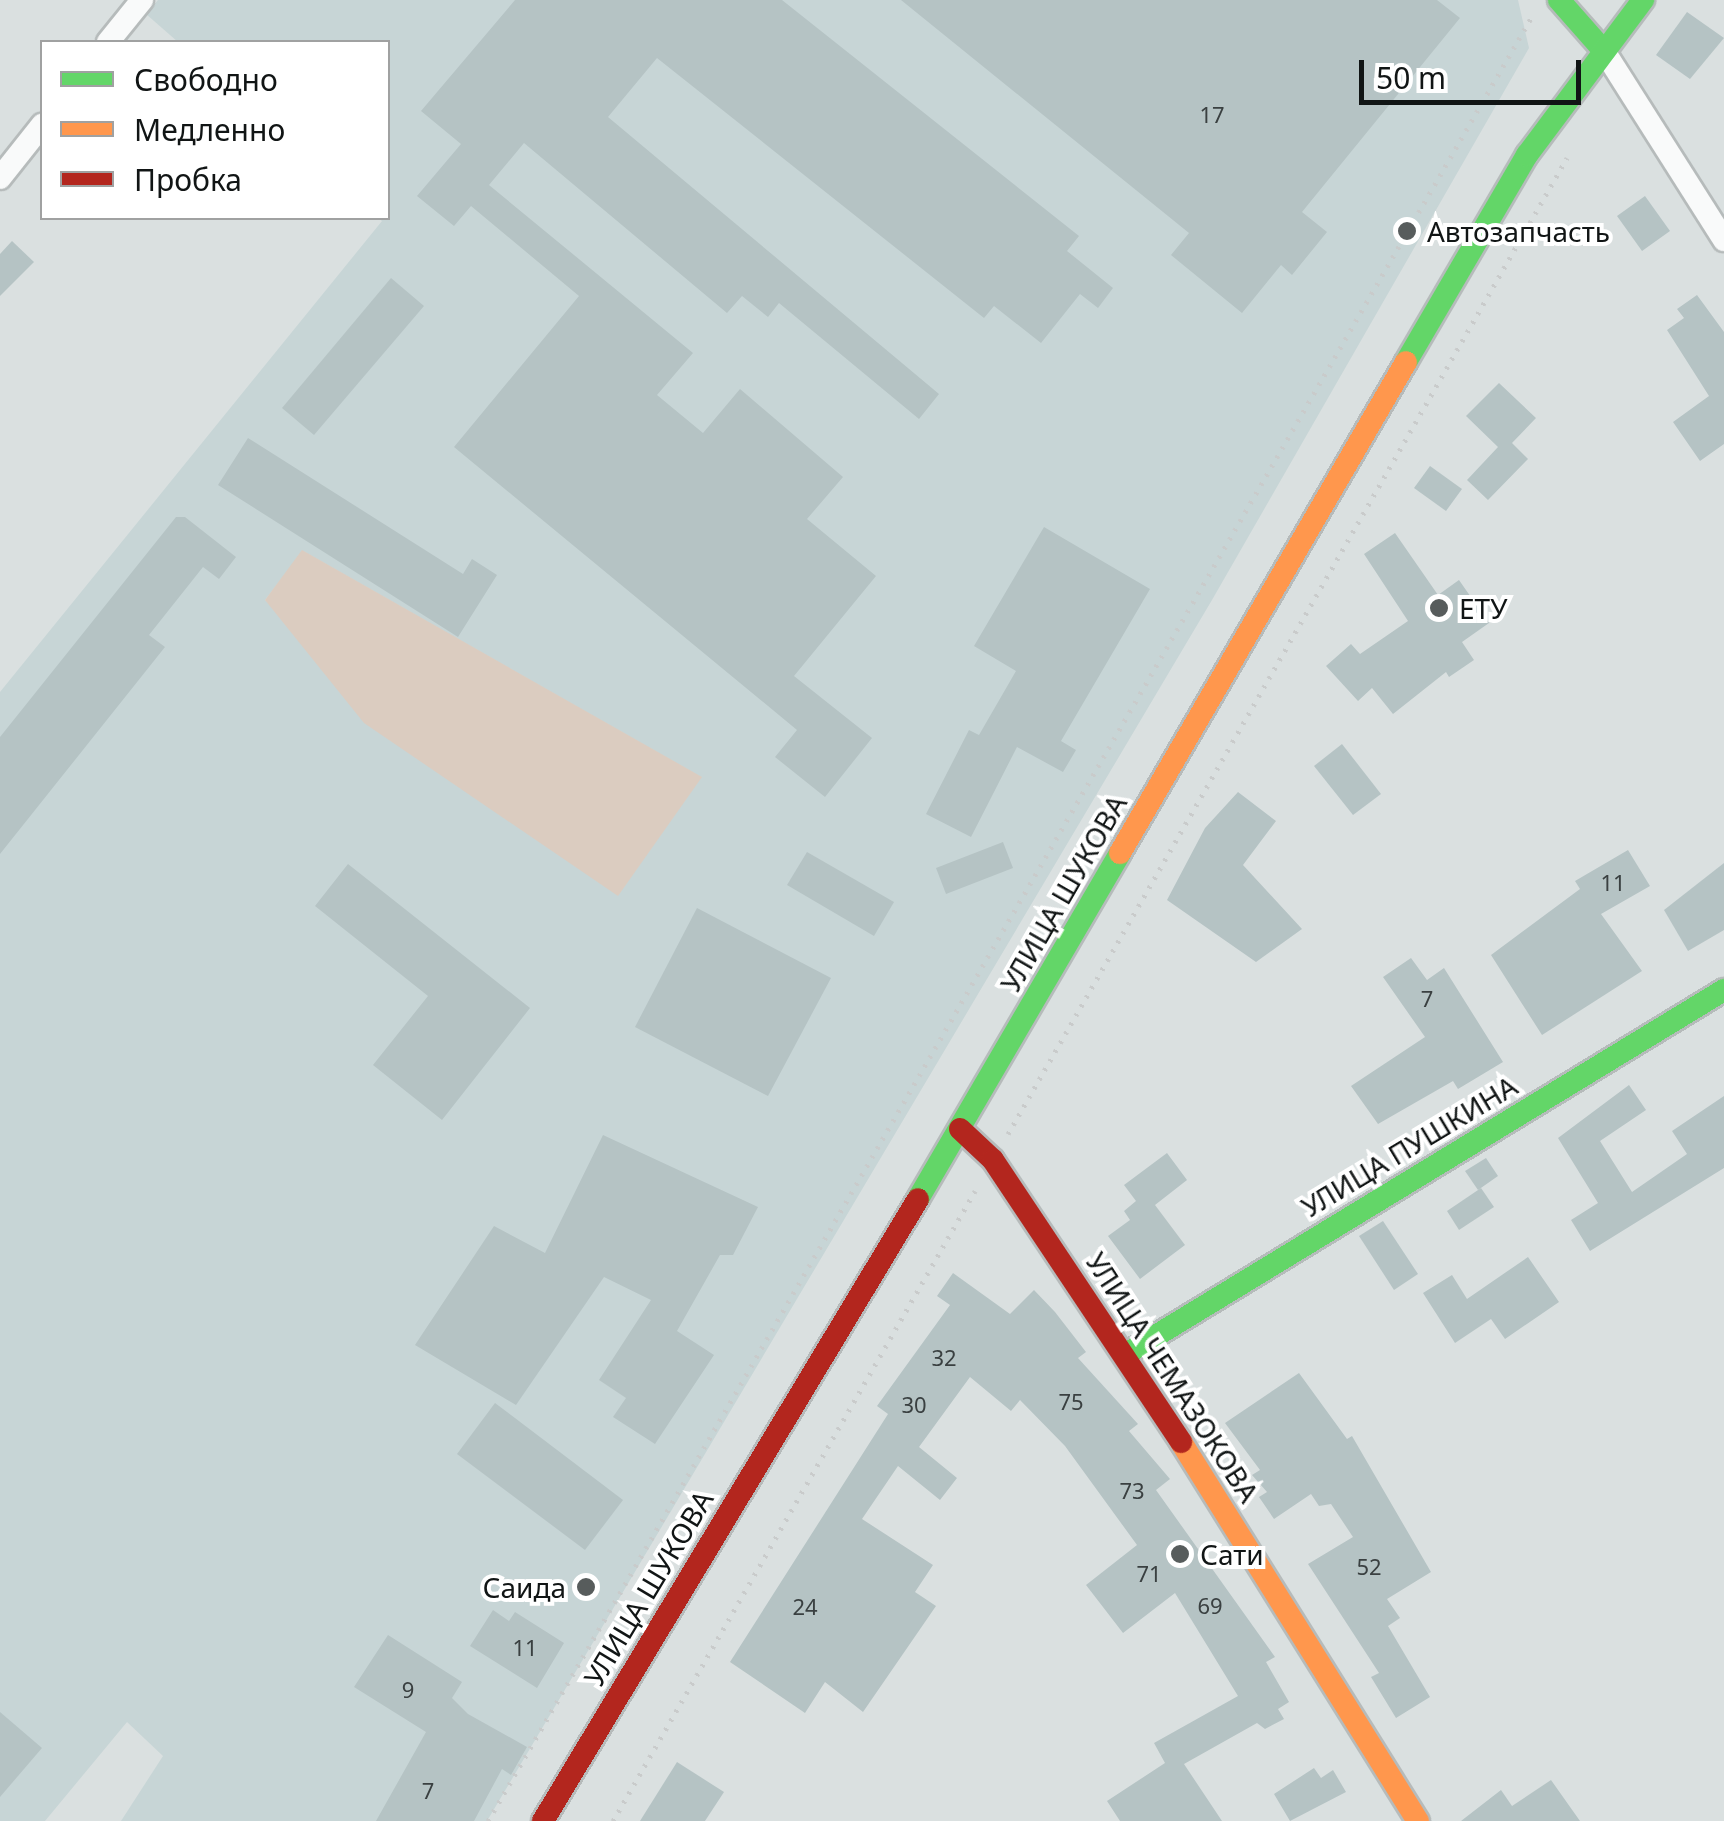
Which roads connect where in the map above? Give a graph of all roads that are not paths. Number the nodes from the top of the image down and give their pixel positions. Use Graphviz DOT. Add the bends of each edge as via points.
graph roads {
  1 [pos="142,0"];
  2 [pos="1559,0"];
  3 [pos="1643,0"];
  4 [pos="110,40"];
  5 [pos="1604,51"];
  6 [pos="40,127"];
  7 [pos="0,178"];
  8 [pos="1724,240"];
  9 [pos="1724,990"];
  10 [pos="960,1128"];
  11 [pos="1126,1354"];
  12 [pos="542,1821"];
  13 [pos="1418,1821"];
  1 -- 4 [label="street"];
  2 -- 5 [label="main road"];
  3 -- 5 [label="main road, УЛИЦА ШУКОВА"];
  5 -- 8 [label="street"];
  5 -- 10 [label="main road, УЛИЦА ШУКОВА" via="1527,155"];
  6 -- 7 [label="street"];
  9 -- 11 [label="main road, УЛИЦА ПУШКИНА"];
  10 -- 11 [label="main road, УЛИЦА ЧЕМАЗОКОВА" via="993,1160"];
  10 -- 12 [label="main road, УЛИЦА ШУКОВА"];
  11 -- 13 [label="main road, УЛИЦА ЧЕМАЗОКОВА"];
}
